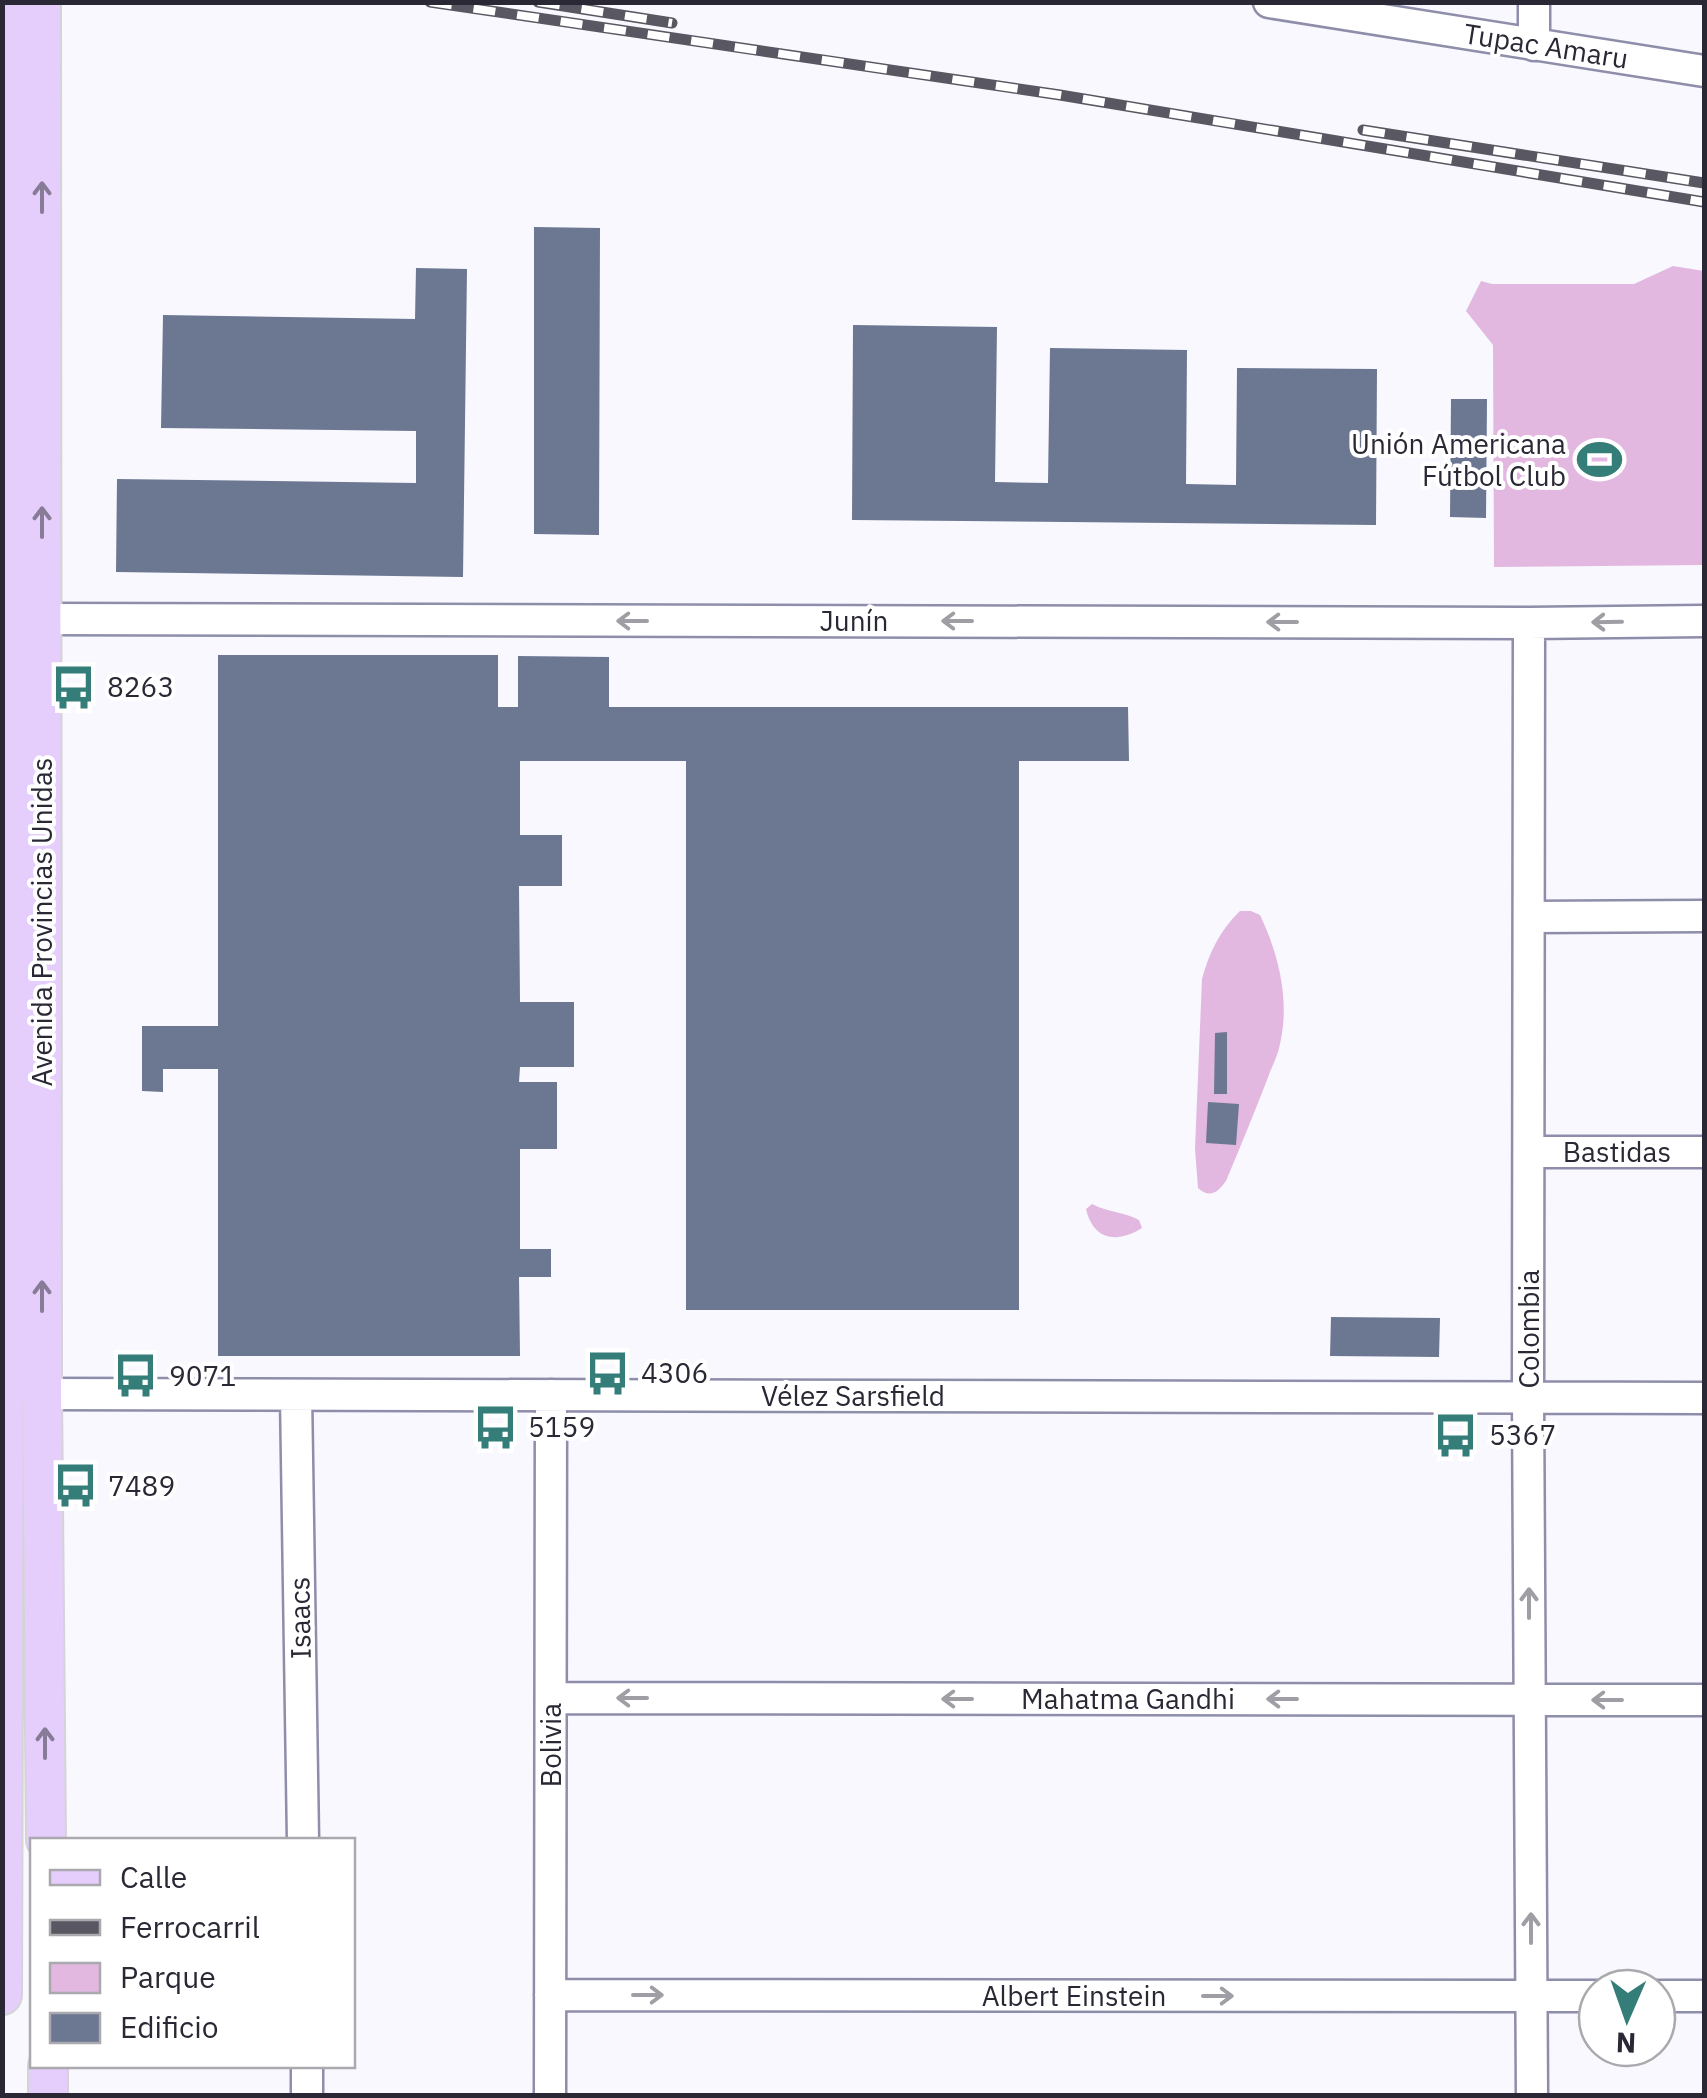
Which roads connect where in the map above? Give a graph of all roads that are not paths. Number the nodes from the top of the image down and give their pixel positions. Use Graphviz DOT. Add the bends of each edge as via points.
graph roads {
  1 [pos="8,2"];
  2 [pos="42,2"];
  3 [pos="1269,2"];
  4 [pos="1534,2"];
  5 [pos="5,44"];
  6 [pos="1534,45"];
  7 [pos="1704,71"];
  8 [pos="17,619"];
  9 [pos="1704,622"];
  10 [pos="1530,623"];
  11 [pos="4,870"];
  12 [pos="1704,916"];
  13 [pos="1530,917"];
  14 [pos="4,1126"];
  15 [pos="1529,1152"];
  16 [pos="1704,1152"];
  17 [pos="3,1394"];
  18 [pos="42,1394"];
  19 [pos="296,1395"];
  20 [pos="552,1396"];
  21 [pos="1528,1398"];
  22 [pos="1704,1398"];
  23 [pos="551,1698"];
  24 [pos="1530,1700"];
  25 [pos="1704,1700"];
  26 [pos="46,1838"];
  27 [pos="303,1838"];
  28 [pos="2,1995"];
  29 [pos="550,1995"];
  30 [pos="1531,1996"];
  31 [pos="1577,1996"];
  32 [pos="1677,1996"];
  33 [pos="1704,1996"];
  34 [pos="48,2068"];
  35 [pos="307,2068"];
  36 [pos="48,2096"];
  37 [pos="307,2096"];
  38 [pos="550,2096"];
  39 [pos="1532,2096"];
  1 -- 5 [label="main road, Avenida Provincias Unidas"];
  8 -- 2 [label="main road, Avenida Provincias Unidas, one-way"];
  3 -- 6 [label="street, Tupac Amaru"];
  4 -- 6 [label="street"];
  5 -- 8 [label="main road, Avenida Provincias Unidas"];
  6 -- 7 [label="street, Tupac Amaru"];
  10 -- 8 [label="street, Junín, one-way"];
  8 -- 11 [label="main road, Avenida Provincias Unidas"];
  18 -- 8 [label="main road, Avenida Provincias Unidas, one-way"];
  9 -- 10 [label="street, Junín, one-way"];
  10 -- 13 [label="street, Colombia"];
  11 -- 14 [label="main road, Avenida Provincias Unidas"];
  12 -- 13 [label="street"];
  13 -- 15 [label="street, Colombia"];
  14 -- 17 [label="main road, Avenida Provincias Unidas"];
  15 -- 16 [label="street, Bastidas"];
  15 -- 21 [label="street, Colombia"];
  17 -- 18 [label="main road, Vélez Sarsfield"];
  17 -- 28 [label="main road, Avenida Provincias Unidas"];
  18 -- 19 [label="street, Vélez Sarsfield"];
  26 -- 18 [label="main road, Avenida Provincias Unidas, one-way"];
  19 -- 20 [label="street, Vélez Sarsfield"];
  19 -- 27 [label="street, Isaacs"];
  20 -- 21 [label="street, Vélez Sarsfield"];
  20 -- 23 [label="street, Bolivia"];
  21 -- 22 [label="street, Vélez Sarsfield"];
  24 -- 21 [label="street, Colombia, one-way"];
  24 -- 23 [label="street, Mahatma Gandhi, one-way"];
  23 -- 29 [label="street, Bolivia"];
  25 -- 24 [label="street, Mahatma Gandhi, one-way"];
  30 -- 24 [label="street, Colombia, one-way"];
  29 -- 30 [label="street, Albert Einstein, one-way"];
  29 -- 38 [label="street, Bolivia"];
  30 -- 31 [label="street, Albert Einstein"];
  30 -- 39 [label="street, Colombia"];
  32 -- 33 [label="street"];
  34 -- 36 [label="main road"];
  35 -- 37 [label="street"];
}
